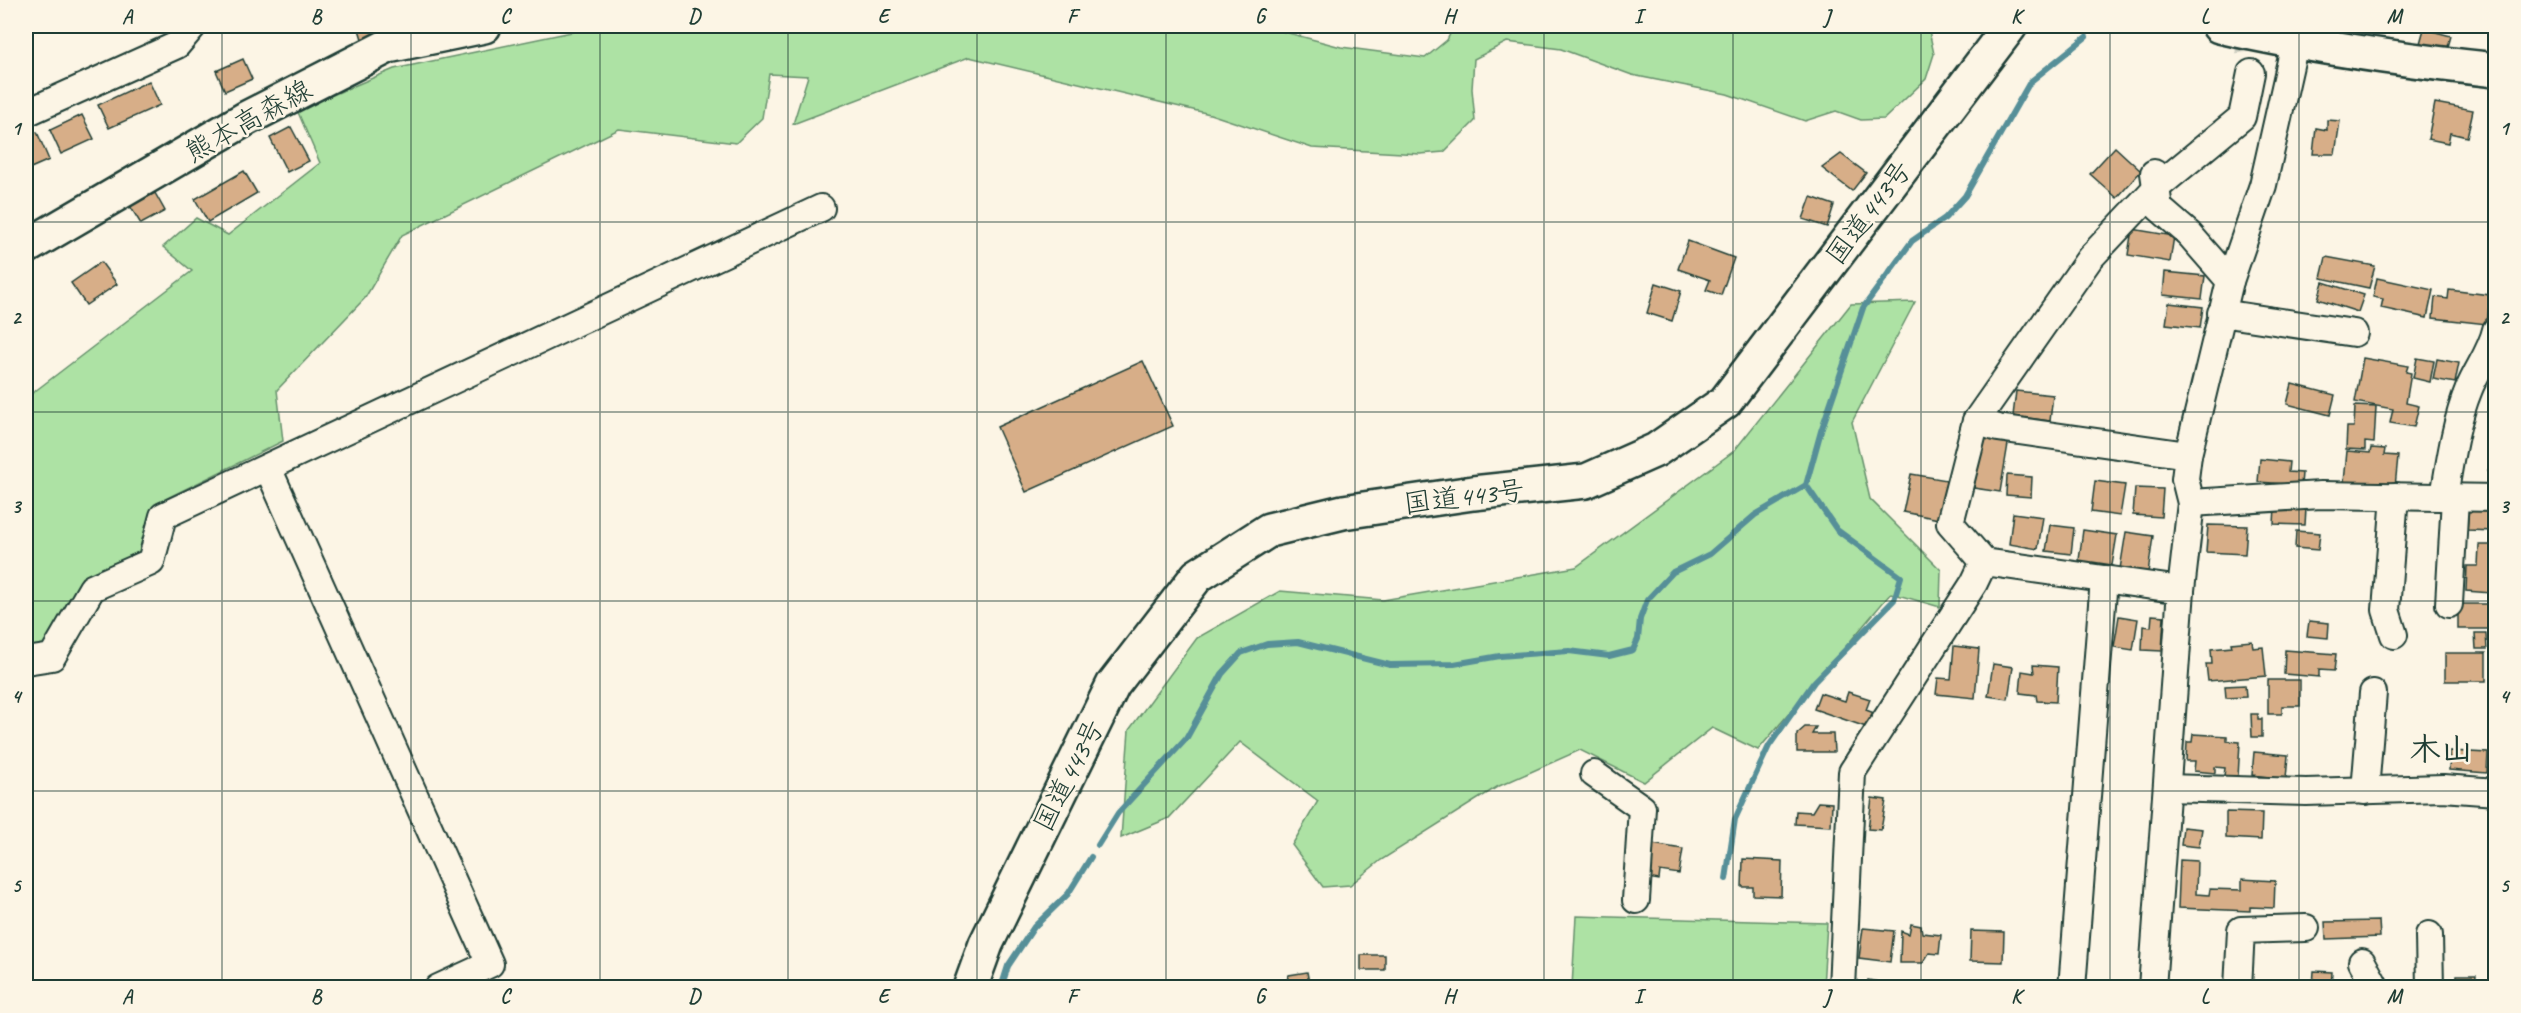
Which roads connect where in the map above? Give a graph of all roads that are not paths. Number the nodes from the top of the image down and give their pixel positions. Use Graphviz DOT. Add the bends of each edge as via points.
graph roads {
  1 [pos="193,26"];
  2 [pos="484,26"];
  3 [pos="2010,26"];
  4 [pos="2219,26"];
  5 [pos="2313,39"];
  6 [pos="2496,70"];
  7 [pos="2252,73"];
  8 [pos="26,113"];
  9 [pos="2156,180"];
  10 [pos="821,208"];
  11 [pos="26,247"];
  12 [pos="2230,281"];
  13 [pos="2221,313"];
  14 [pos="2496,330"];
  15 [pos="2354,333"];
  16 [pos="1976,421"];
  17 [pos="2188,454"];
  18 [pos="268,468"];
  19 [pos="2395,496"];
  20 [pos="2450,497"];
  21 [pos="2496,498"];
  22 [pos="2192,502"];
  23 [pos="1984,562"];
  24 [pos="2104,579"];
  25 [pos="2181,590"];
  26 [pos="2449,604"];
  27 [pos="2394,635"];
  28 [pos="26,661"];
  29 [pos="2373,693"];
  30 [pos="1594,774"];
  31 [pos="2167,788"];
  32 [pos="2365,791"];
  33 [pos="2496,792"];
  34 [pos="1636,900"];
  35 [pos="2306,928"];
  36 [pos="2429,934"];
  37 [pos="2362,962"];
  38 [pos="438,987"];
  39 [pos="970,987"];
  40 [pos="1842,987"];
  41 [pos="2072,987"];
  42 [pos="2152,987"];
  43 [pos="2238,987"];
  44 [pos="2376,987"];
  45 [pos="2430,987"];
  1 -- 8 [label="street" via="177,45"];
  2 -- 11 [label="main road, 熊本高森線" via="388,46 247,118"];
  3 -- 39 [label="main road, 国道443号" via="1725,402 1656,450 1586,481 1343,512 1269,530 1197,576 1113,685 986,944"];
  4 -- 5 [label="main road"];
  5 -- 6 [label="main road" via="2393,59"];
  5 -- 12 [label="street"];
  7 -- 9 [label="street" via="2242,117"];
  9 -- 12 [label="street" via="2159,208 2189,234"];
  9 -- 16 [label="street" via="2090,258"];
  10 -- 18 [label="street"];
  12 -- 13 [label="street"];
  13 -- 15 [label="street"];
  13 -- 17 [label="street"];
  14 -- 20 [label="street" via="2469,389 2453,444"];
  16 -- 17 [label="street" via="1998,428"];
  16 -- 23 [label="street" via="1950,523"];
  17 -- 22 [label="street" via="2185,479"];
  18 -- 28 [label="street" via="164,516 151,562 92,588 52,657"];
  18 -- 38 [label="street" via="490,964"];
  19 -- 20 [label="street"];
  19 -- 22 [label="street" via="2321,495"];
  19 -- 27 [label="street" via="2386,610"];
  20 -- 21 [label="street"];
  20 -- 26 [label="street"];
  22 -- 25 [label="street"];
  23 -- 24 [label="street"];
  23 -- 40 [label="street" via="1852,772"];
  24 -- 25 [label="street"];
  24 -- 41 [label="street"];
  25 -- 31 [label="street"];
  29 -- 32 [label="street"];
  30 -- 34 [label="street" via="1642,808"];
  31 -- 32 [label="street"];
  31 -- 42 [label="street"];
  32 -- 33 [label="street" via="2443,788"];
  35 -- 43 [label="street" via="2241,930"];
  36 -- 45 [label="street"];
  37 -- 44 [label="street"];
}
